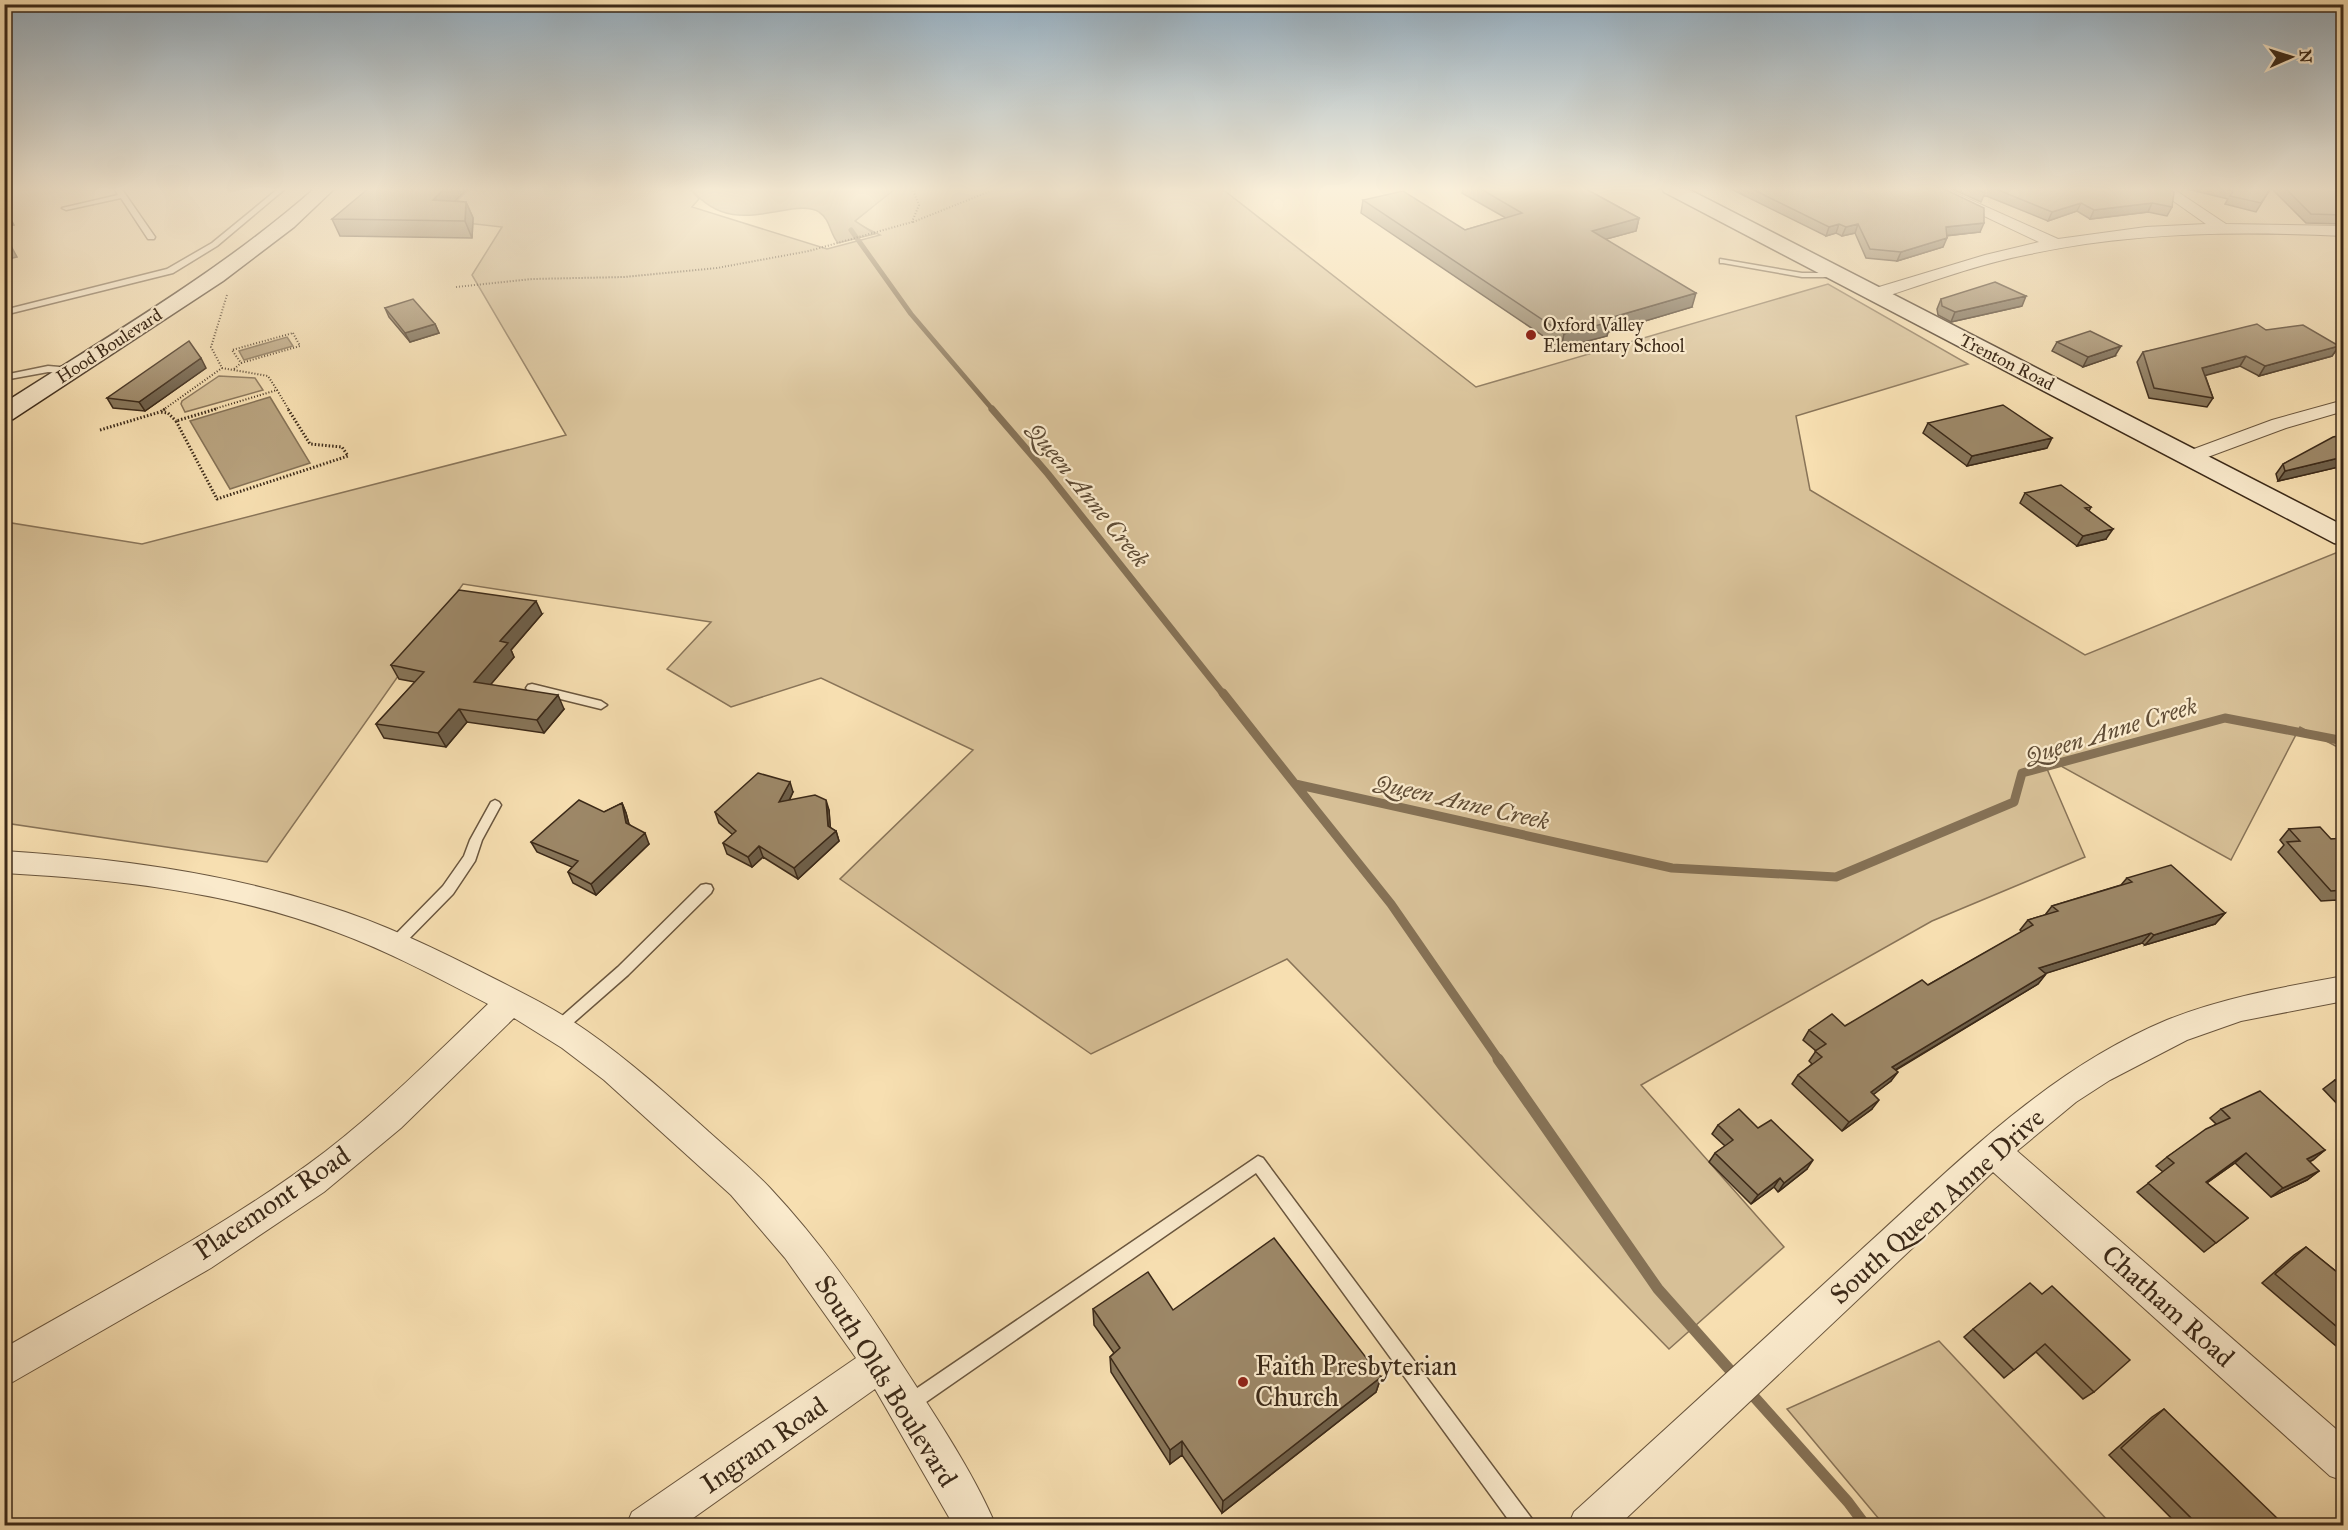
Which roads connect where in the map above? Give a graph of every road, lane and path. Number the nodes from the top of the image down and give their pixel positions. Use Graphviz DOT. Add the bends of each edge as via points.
graph roads {
  1 [pos="192,259"];
  2 [pos="239,259"];
  3 [pos="760,259"];
  4 [pos="1808,259"];
  5 [pos="1990,259"];
  6 [pos="1723,261"];
  7 [pos="1838,275"];
  8 [pos="230,285"];
  9 [pos="456,287"];
  10 [pos="1875,294"];
  11 [pos="4,314"];
  12 [pos="241,363"];
  13 [pos="222,368"];
  14 [pos="233,369"];
  15 [pos="71,371"];
  16 [pos="4,378"];
  17 [pos="277,390"];
  18 [pos="2343,405"];
  19 [pos="160,412"];
  20 [pos="4,414"];
  21 [pos="176,420"];
  22 [pos="100,430"];
  23 [pos="2190,457"];
  24 [pos="2343,537"];
  25 [pos="532,688"];
  26 [pos="601,705"];
  27 [pos="495,806"];
  28 [pos="4,862"];
  29 [pos="706,889"];
  30 [pos="394,945"];
  31 [pos="2343,988"];
  32 [pos="511,1001"];
  33 [pos="557,1029"];
  34 [pos="1993,1151"];
  35 [pos="881,1363"];
  36 [pos="4,1369"];
  37 [pos="906,1405"];
  38 [pos="2343,1462"];
  39 [pos="646,1526"];
  40 [pos="976,1526"];
  41 [pos="1525,1526"];
  42 [pos="1588,1526"];
  1 -- 11 [label="lane" via="170,271"];
  2 -- 15 [label="main road, Hood Boulevard"];
  3 -- 9 [label="path" via="624,277 532,279"];
  4 -- 7 [label="main road, Trenton Road"];
  5 -- 10 [label="street"];
  6 -- 7 [label="lane" via="1802,275"];
  7 -- 10 [label="main road, Trenton Road"];
  8 -- 13 [label="path" via="211,347"];
  10 -- 23 [label="main road, Trenton Road"];
  12 -- 12 [label="path" via="251,360 300,346 292,333 231,350"];
  12 -- 14 [label="path"];
  13 -- 14 [label="path"];
  13 -- 19 [label="path"];
  14 -- 17 [label="path" via="268,376"];
  15 -- 16 [label="lane" via="48,369"];
  15 -- 20 [label="main road, Hood Boulevard"];
  17 -- 21 [label="path"];
  17 -- 21 [label="path" via="310,444 342,447 348,456 218,499"];
  18 -- 23 [label="street"];
  19 -- 21 [label="path"];
  19 -- 22 [label="path"];
  23 -- 24 [label="main road, Trenton Road"];
  25 -- 26 [label="lane"];
  27 -- 30 [label="lane" via="476,840 471,858 448,890"];
  28 -- 30 [label="street, South Olds Boulevard" via="97,869 226,891 324,916"];
  29 -- 33 [label="lane"];
  30 -- 32 [label="street, South Olds Boulevard" via="431,959"];
  31 -- 34 [label="street, South Queen Anne Drive" via="2241,1008 2177,1030 2065,1092"];
  32 -- 33 [label="street, South Olds Boulevard"];
  32 -- 36 [label="street, Placemont Road" via="381,1125 312,1181 229,1237"];
  33 -- 35 [label="street, South Olds Boulevard" via="662,1108 765,1207 831,1288"];
  34 -- 38 [label="street, Chatham Road"];
  34 -- 42 [label="street, South Queen Anne Drive"];
  35 -- 37 [label="street, South Olds Boulevard"];
  35 -- 39 [label="street, Ingram Road"];
  37 -- 40 [label="street, South Olds Boulevard"];
  37 -- 41 [label="lane" via="1258,1163"];
}
